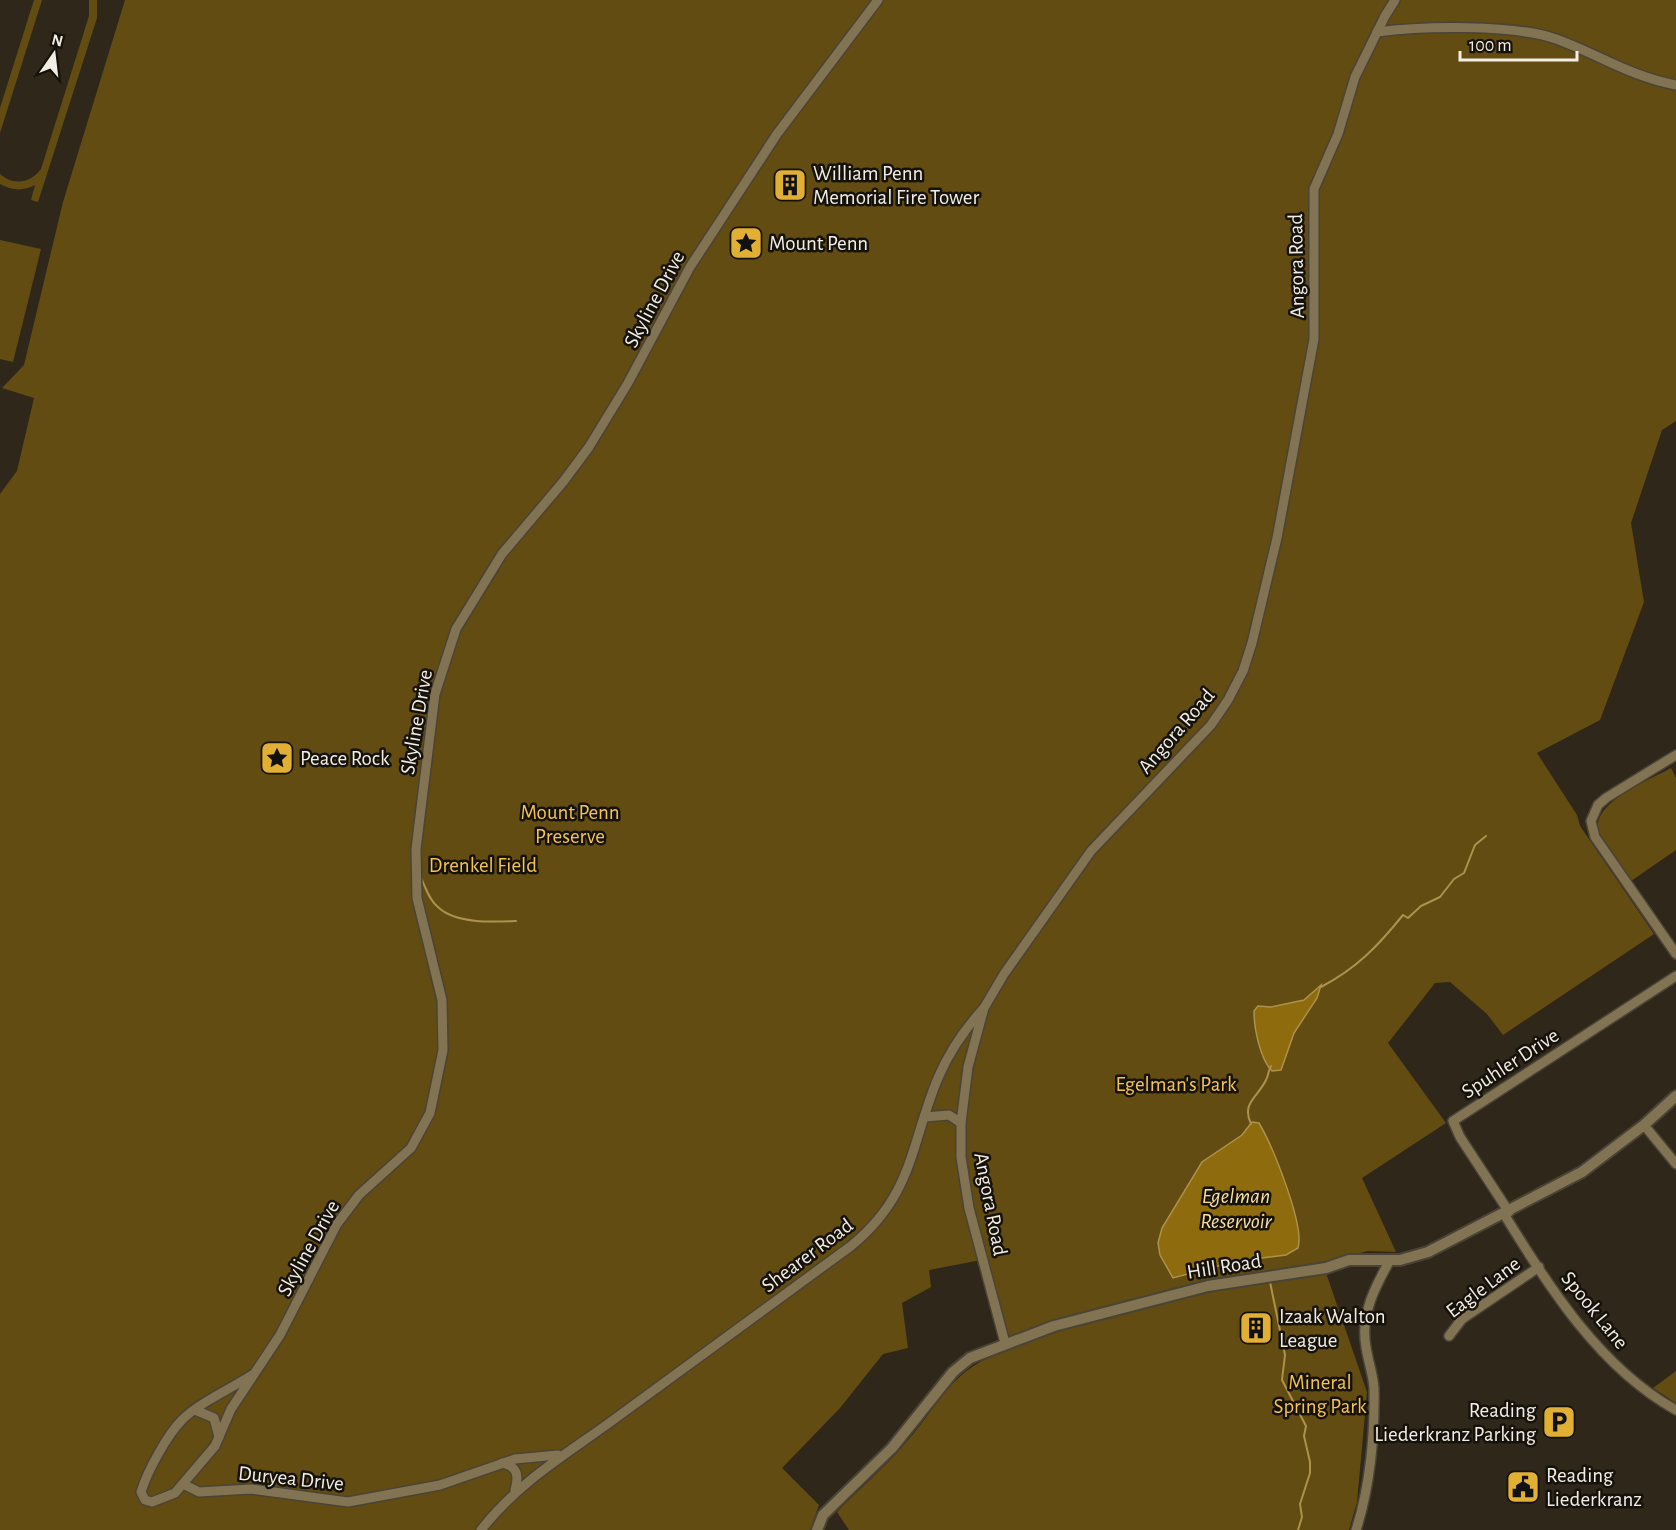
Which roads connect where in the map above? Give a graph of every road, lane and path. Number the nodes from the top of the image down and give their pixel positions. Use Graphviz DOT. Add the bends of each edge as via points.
graph roads {
  1 [pos="878,0"];
  2 [pos="1395,0"];
  3 [pos="1377,32"];
  4 [pos="1676,84"];
  5 [pos="1676,755"];
  6 [pos="1676,954"];
  7 [pos="1676,976"];
  8 [pos="984,1008"];
  9 [pos="1676,1095"];
  10 [pos="925,1116"];
  11 [pos="961,1123"];
  12 [pos="1644,1125"];
  13 [pos="1676,1164"];
  14 [pos="1506,1213"];
  15 [pos="1390,1260"];
  16 [pos="1539,1267"];
  17 [pos="1449,1336"];
  18 [pos="1005,1343"];
  19 [pos="252,1375"];
  20 [pos="195,1410"];
  21 [pos="1676,1410"];
  22 [pos="219,1439"];
  23 [pos="559,1455"];
  24 [pos="500,1463"];
  25 [pos="183,1484"];
  26 [pos="516,1490"];
  27 [pos="481,1530"];
  28 [pos="817,1530"];
  29 [pos="1356,1530"];
  1 -- 19 [label="street, Skyline Drive" via="777,134 690,267 589,447 502,554 456,629 435,694 416,849 417,898 442,1000 443,1050 433,1103 411,1148 359,1195 342,1217 280,1335"];
  2 -- 3 [label="street, Angora Road"];
  3 -- 4 [label="street" via="1517,30 1554,38 1614,66"];
  3 -- 8 [label="street, Angora Road" via="1355,77 1338,134 1314,189 1314,339 1277,538 1243,671 1211,725 1091,851"];
  5 -- 6 [label="street" via="1606,798 1591,821 1600,845"];
  7 -- 14 [label="street, Spuhler Drive" via="1453,1121"];
  8 -- 10 [label="street, Shearer Road" via="955,1044"];
  8 -- 11 [label="street, Angora Road" via="968,1067"];
  9 -- 12 [label="street, Hill Road"];
  10 -- 11 [label="street" via="949,1115"];
  10 -- 23 [label="street, Shearer Road" via="914,1156 898,1190 858,1240 604,1427"];
  11 -- 18 [label="street, Angora Road" via="965,1191"];
  12 -- 13 [label="street"];
  12 -- 14 [label="street, Hill Road" via="1582,1172"];
  14 -- 15 [label="street, Hill Road" via="1428,1252"];
  14 -- 16 [label="street, Spook Lane"];
  15 -- 18 [label="street, Hill Road" via="1349,1260 1326,1268 1208,1286 1117,1308"];
  15 -- 29 [label="street" via="1370,1302 1365,1327 1373,1400 1363,1509"];
  16 -- 17 [label="street, Eagle Lane" via="1462,1319"];
  16 -- 21 [label="street, Spook Lane" via="1610,1359"];
  18 -- 28 [label="street, Hill Road" via="958,1367 892,1448 823,1515"];
  19 -- 20 [label="street, Skyline Drive"];
  19 -- 22 [label="street, Skyline Drive" via="231,1409"];
  20 -- 22 [label="street" via="214,1418"];
  20 -- 25 [label="street, Skyline Drive" via="182,1419 165,1444 144,1483 142,1498 152,1502 168,1497"];
  22 -- 25 [label="street, Skyline Drive"];
  23 -- 24 [label="street, Duryea Drive"];
  23 -- 26 [label="street"];
  24 -- 25 [label="street, Duryea Drive" via="440,1485 348,1502 258,1490 199,1491"];
  24 -- 26 [label="street" via="514,1468 518,1474"];
  26 -- 27 [label="street"];
}
